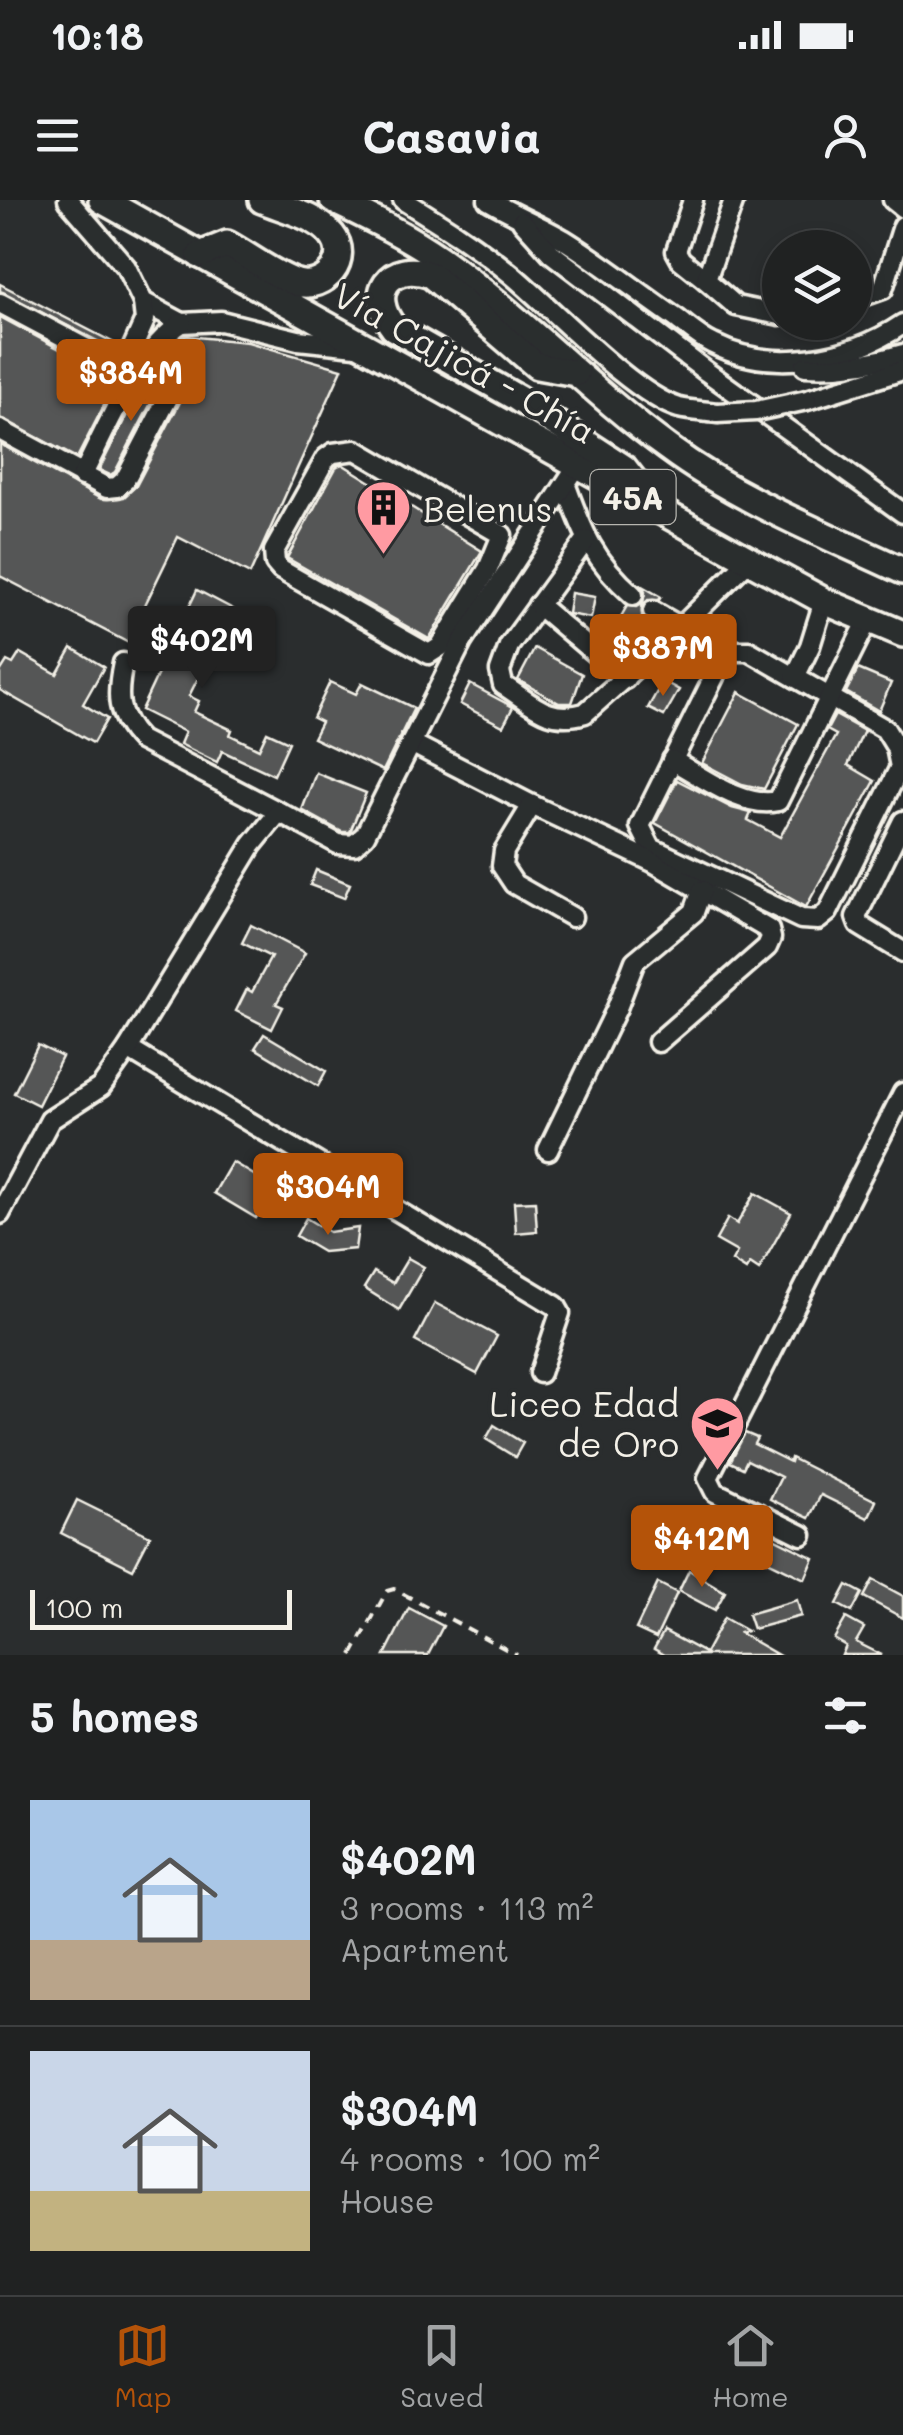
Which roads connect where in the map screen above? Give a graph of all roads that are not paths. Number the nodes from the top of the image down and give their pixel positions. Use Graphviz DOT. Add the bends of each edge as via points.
graph roads {
  1 [pos="68,200"];
  2 [pos="102,200"];
  3 [pos="262,200"];
  4 [pos="334,200"];
  5 [pos="403,200"];
  6 [pos="488,200"];
  7 [pos="692,200"];
  8 [pos="734,200"];
  9 [pos="893,200"];
  10 [pos="903,208"];
  11 [pos="516,212"];
  12 [pos="903,226"];
  13 [pos="200,255"];
  14 [pos="706,280"];
  15 [pos="872,293"];
  16 [pos="0,302"];
  17 [pos="143,302"];
  18 [pos="762,311"];
  19 [pos="182,323"];
  20 [pos="903,324"];
  21 [pos="370,347"];
  22 [pos="903,354"];
  23 [pos="747,355"];
  24 [pos="167,370"];
  25 [pos="903,370"];
  26 [pos="130,372"];
  27 [pos="580,374"];
  28 [pos="0,430"];
  29 [pos="82,476"];
  30 [pos="572,476"];
  31 [pos="656,510"];
  32 [pos="903,513"];
  33 [pos="586,540"];
  34 [pos="749,560"];
  35 [pos="903,571"];
  36 [pos="492,580"];
  37 [pos="633,595"];
  38 [pos="824,601"];
  39 [pos="538,604"];
  40 [pos="653,610"];
  41 [pos="868,620"];
  42 [pos="681,627"];
  43 [pos="903,634"];
  44 [pos="123,663"];
  45 [pos="795,677"];
  46 [pos="625,679"];
  47 [pos="830,696"];
  48 [pos="411,743"];
  49 [pos="672,760"];
  50 [pos="532,805"];
  51 [pos="279,812"];
  52 [pos="903,822"];
  53 [pos="702,890"];
  54 [pos="572,917"];
  55 [pos="903,952"];
  56 [pos="658,1042"];
  57 [pos="128,1049"];
  58 [pos="903,1093"];
  59 [pos="896,1124"];
  60 [pos="548,1150"];
  61 [pos="0,1214"];
  62 [pos="540,1373"];
  63 [pos="802,1534"];
  1 -- 17 [label="street" via="126,267"];
  2 -- 13 [label="highway, Vía Cajicá - Chía / 45A"];
  3 -- 13 [label="highway" via="322,224 336,239 339,258 331,274 299,284 227,244"];
  4 -- 27 [label="highway, 45A" via="438,258"];
  5 -- 25 [label="street, bridge" via="456,233 626,374 680,408 756,411"];
  6 -- 11 [label="street"];
  7 -- 14 [label="street" via="676,251"];
  8 -- 14 [label="street"];
  9 -- 10 [label="street"];
  11 -- 23 [label="street" via="714,345"];
  11 -- 32 [label="street" via="551,253"];
  12 -- 15 [label="street" via="882,289"];
  13 -- 21 [label="highway, Vía Cajicá - Chía / 45A"];
  14 -- 18 [label="street" via="736,306"];
  16 -- 26 [label="street"];
  17 -- 19 [label="street"];
  17 -- 26 [label="street" via="145,320"];
  19 -- 21 [label="street" via="221,321 298,340"];
  19 -- 26 [label="street"];
  20 -- 23 [label="street" via="849,351 802,359"];
  21 -- 30 [label="highway, Vía Cajicá - Chía / 45A"];
  22 -- 23 [label="street" via="831,368"];
  24 -- 29 [label="street" via="180,377 125,480 107,488"];
  26 -- 29 [label="street"];
  27 -- 31 [label="highway" via="536,366 431,275 398,272 380,297 394,328 624,468"];
  27 -- 35 [label="highway, 45A" via="671,450"];
  28 -- 29 [label="street"];
  30 -- 31 [label="highway, Vía Cajicá - Chía / 45A"];
  30 -- 33 [label="street"];
  30 -- 36 [label="street"];
  31 -- 34 [label="highway, Vía Cajicá - Chía / 45A"];
  33 -- 37 [label="street"];
  33 -- 39 [label="street"];
  34 -- 38 [label="highway, Vía Cajicá - Chía / 45A"];
  34 -- 42 [label="street"];
  36 -- 36 [label="street" via="502,536 356,450 326,458 274,551 281,570 429,654"];
  36 -- 48 [label="street"];
  38 -- 41 [label="highway, Vía Cajicá - Chía / 45A"];
  38 -- 45 [label="street"];
  39 -- 46 [label="street"];
  39 -- 46 [label="street" via="502,661 504,685 566,719 585,713"];
  40 -- 42 [label="street"];
  41 -- 43 [label="highway, Vía Cajicá - Chía / 45A"];
  41 -- 47 [label="street"];
  42 -- 46 [label="street"];
  44 -- 51 [label="street" via="117,707 140,740"];
  45 -- 47 [label="street"];
  45 -- 49 [label="street" via="749,651 732,651"];
  47 -- 49 [label="street" via="778,801 748,801"];
  47 -- 49 [label="street" via="885,729 900,767 828,912 818,920 800,919 651,848 640,826"];
  48 -- 50 [label="street"];
  48 -- 51 [label="street" via="354,844 338,844"];
  50 -- 53 [label="street"];
  50 -- 54 [label="street" via="502,866 514,884"];
  51 -- 57 [label="street" via="252,845"];
  52 -- 55 [label="street" via="856,916 859,925"];
  53 -- 56 [label="street" via="764,926 770,942"];
  53 -- 60 [label="street" via="694,912 630,969"];
  57 -- 61 [label="street" via="101,1086 50,1120"];
  57 -- 62 [label="street" via="556,1306 560,1313"];
  58 -- 59 [label="street"];
  59 -- 63 [label="street" via="708,1478 715,1492"];
}
